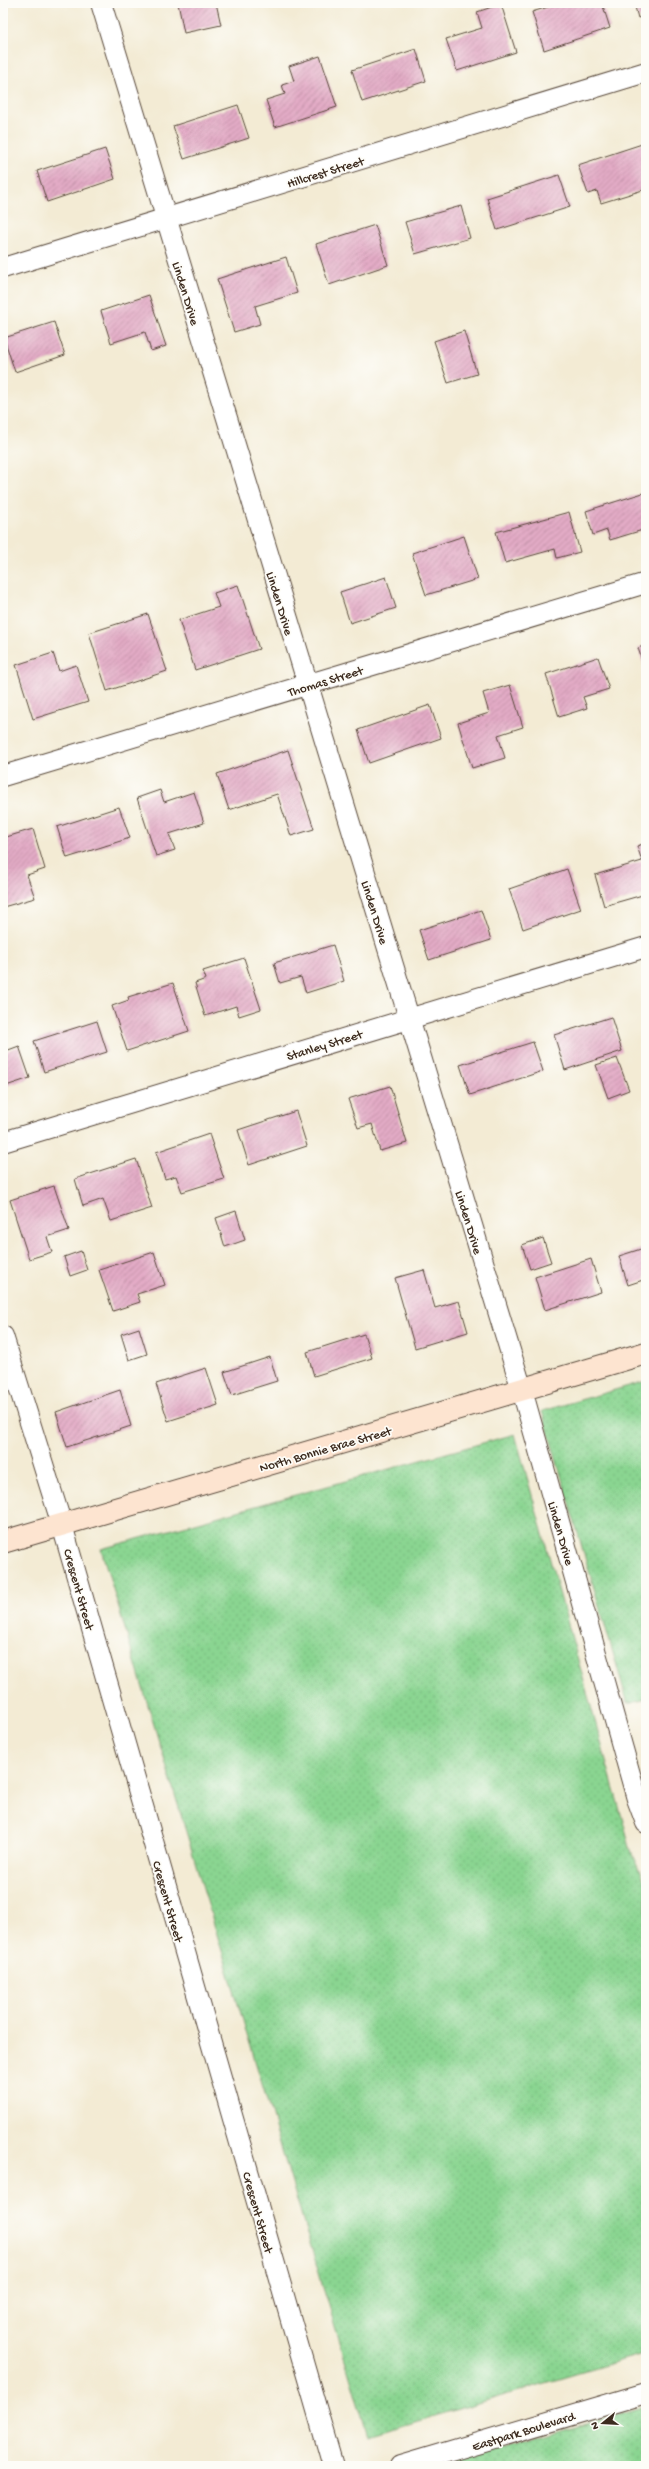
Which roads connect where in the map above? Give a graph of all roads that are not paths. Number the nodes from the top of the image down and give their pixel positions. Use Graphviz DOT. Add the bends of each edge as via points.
graph roads {
  1 [pos="101,3"];
  2 [pos="646,72"];
  3 [pos="165,220"];
  4 [pos="3,268"];
  5 [pos="646,583"];
  6 [pos="307,686"];
  7 [pos="3,776"];
  8 [pos="646,946"];
  9 [pos="408,1019"];
  10 [pos="3,1142"];
  11 [pos="3,1336"];
  12 [pos="646,1353"];
  13 [pos="522,1390"];
  14 [pos="62,1525"];
  15 [pos="3,1542"];
  16 [pos="646,1823"];
  17 [pos="646,2393"];
  18 [pos="334,2466"];
  19 [pos="400,2466"];
  1 -- 3 [label="street, Linden Drive"];
  2 -- 3 [label="street, Hillcrest Street"];
  3 -- 4 [label="street, Hillcrest Street"];
  3 -- 6 [label="street, Linden Drive"];
  5 -- 6 [label="street, Thomas Street"];
  6 -- 7 [label="street, Thomas Street"];
  6 -- 9 [label="street, Linden Drive"];
  8 -- 9 [label="street, Stanley Street"];
  9 -- 10 [label="street, Stanley Street"];
  9 -- 13 [label="street, Linden Drive"];
  11 -- 14 [label="street, Crescent Street"];
  12 -- 13 [label="main road, North Bonnie Brae Street"];
  13 -- 14 [label="main road, North Bonnie Brae Street"];
  13 -- 16 [label="street, Linden Drive" via="637,1799"];
  14 -- 15 [label="main road, North Bonnie Brae Street"];
  14 -- 18 [label="street, Crescent Street"];
  17 -- 19 [label="street, Eastpark Boulevard"];
}
